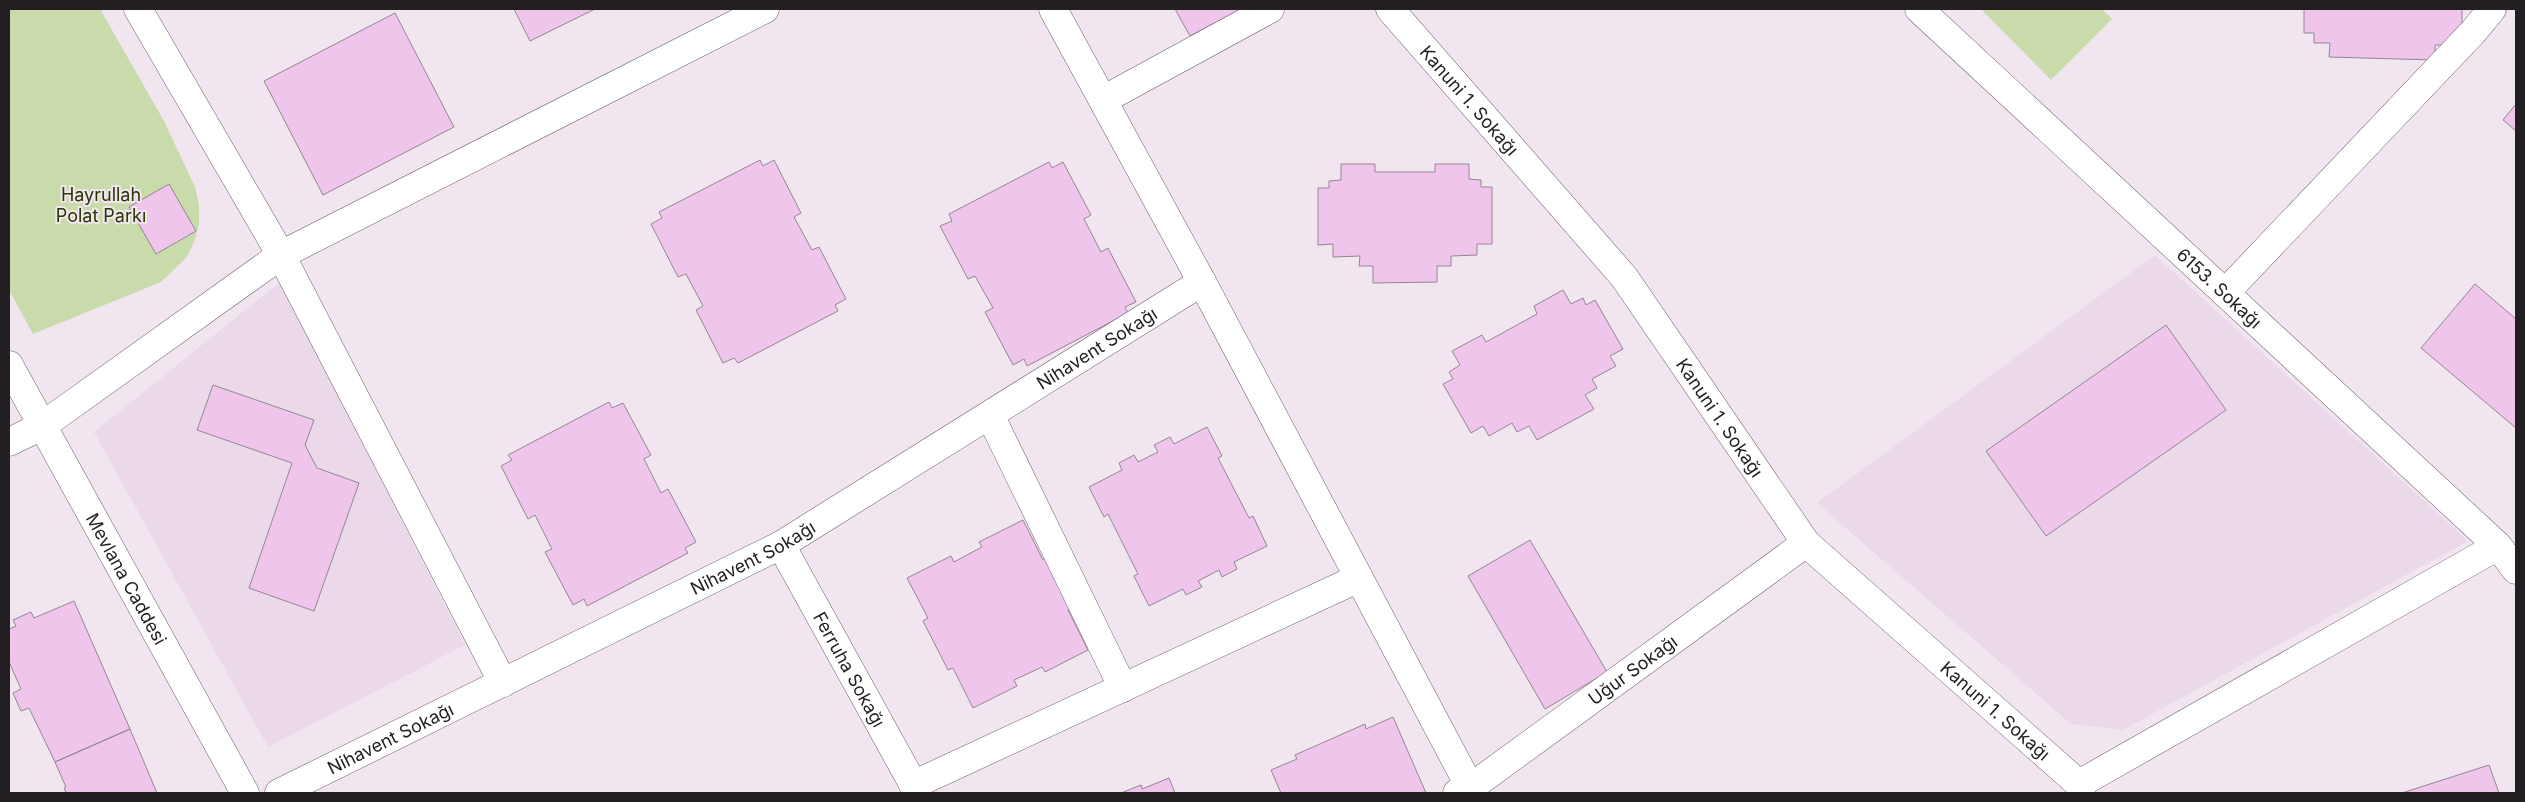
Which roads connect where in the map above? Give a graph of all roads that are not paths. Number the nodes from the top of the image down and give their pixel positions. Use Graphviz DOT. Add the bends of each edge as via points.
graph roads {
  1 [pos="138,9"];
  2 [pos="765,9"];
  3 [pos="1053,9"];
  4 [pos="1270,9"];
  5 [pos="1390,9"];
  6 [pos="1919,9"];
  7 [pos="2492,9"];
  8 [pos="1103,100"];
  9 [pos="281,255"];
  10 [pos="1202,282"];
  11 [pos="2225,293"];
  12 [pos="9,365"];
  13 [pos="990,415"];
  14 [pos="42,426"];
  15 [pos="9,442"];
  16 [pos="1806,544"];
  17 [pos="782,545"];
  18 [pos="2498,546"];
  19 [pos="2516,570"];
  20 [pos="1358,578"];
  21 [pos="503,683"];
  22 [pos="1123,688"];
  23 [pos="2080,788"];
  24 [pos="915,789"];
  25 [pos="1467,791"];
  26 [pos="245,793"];
  27 [pos="279,793"];
  1 -- 9 [label="street"];
  2 -- 9 [label="street"];
  3 -- 8 [label="street"];
  4 -- 8 [label="street"];
  5 -- 16 [label="street, Kanuni 1. Sokağı" via="1624,277"];
  6 -- 11 [label="street, 6153. Sokağı"];
  7 -- 11 [label="street"];
  8 -- 10 [label="street"];
  9 -- 14 [label="street"];
  9 -- 21 [label="street"];
  10 -- 13 [label="street, Nihavent Sokağı"];
  10 -- 20 [label="street"];
  11 -- 18 [label="street, 6153. Sokağı"];
  12 -- 14 [label="street, Mevlana Caddesi"];
  13 -- 17 [label="street, Nihavent Sokağı"];
  13 -- 22 [label="street"];
  14 -- 15 [label="street"];
  14 -- 26 [label="street, Mevlana Caddesi"];
  16 -- 23 [label="street, Kanuni 1. Sokağı"];
  16 -- 25 [label="street, Uğur Sokağı"];
  17 -- 21 [label="street, Nihavent Sokağı"];
  17 -- 24 [label="street, Ferruha Sokağı"];
  18 -- 19 [label="street, 6153. Sokağı"];
  18 -- 23 [label="street"];
  20 -- 22 [label="street"];
  20 -- 25 [label="street"];
  21 -- 27 [label="street, Nihavent Sokağı"];
  22 -- 24 [label="street"];
}
